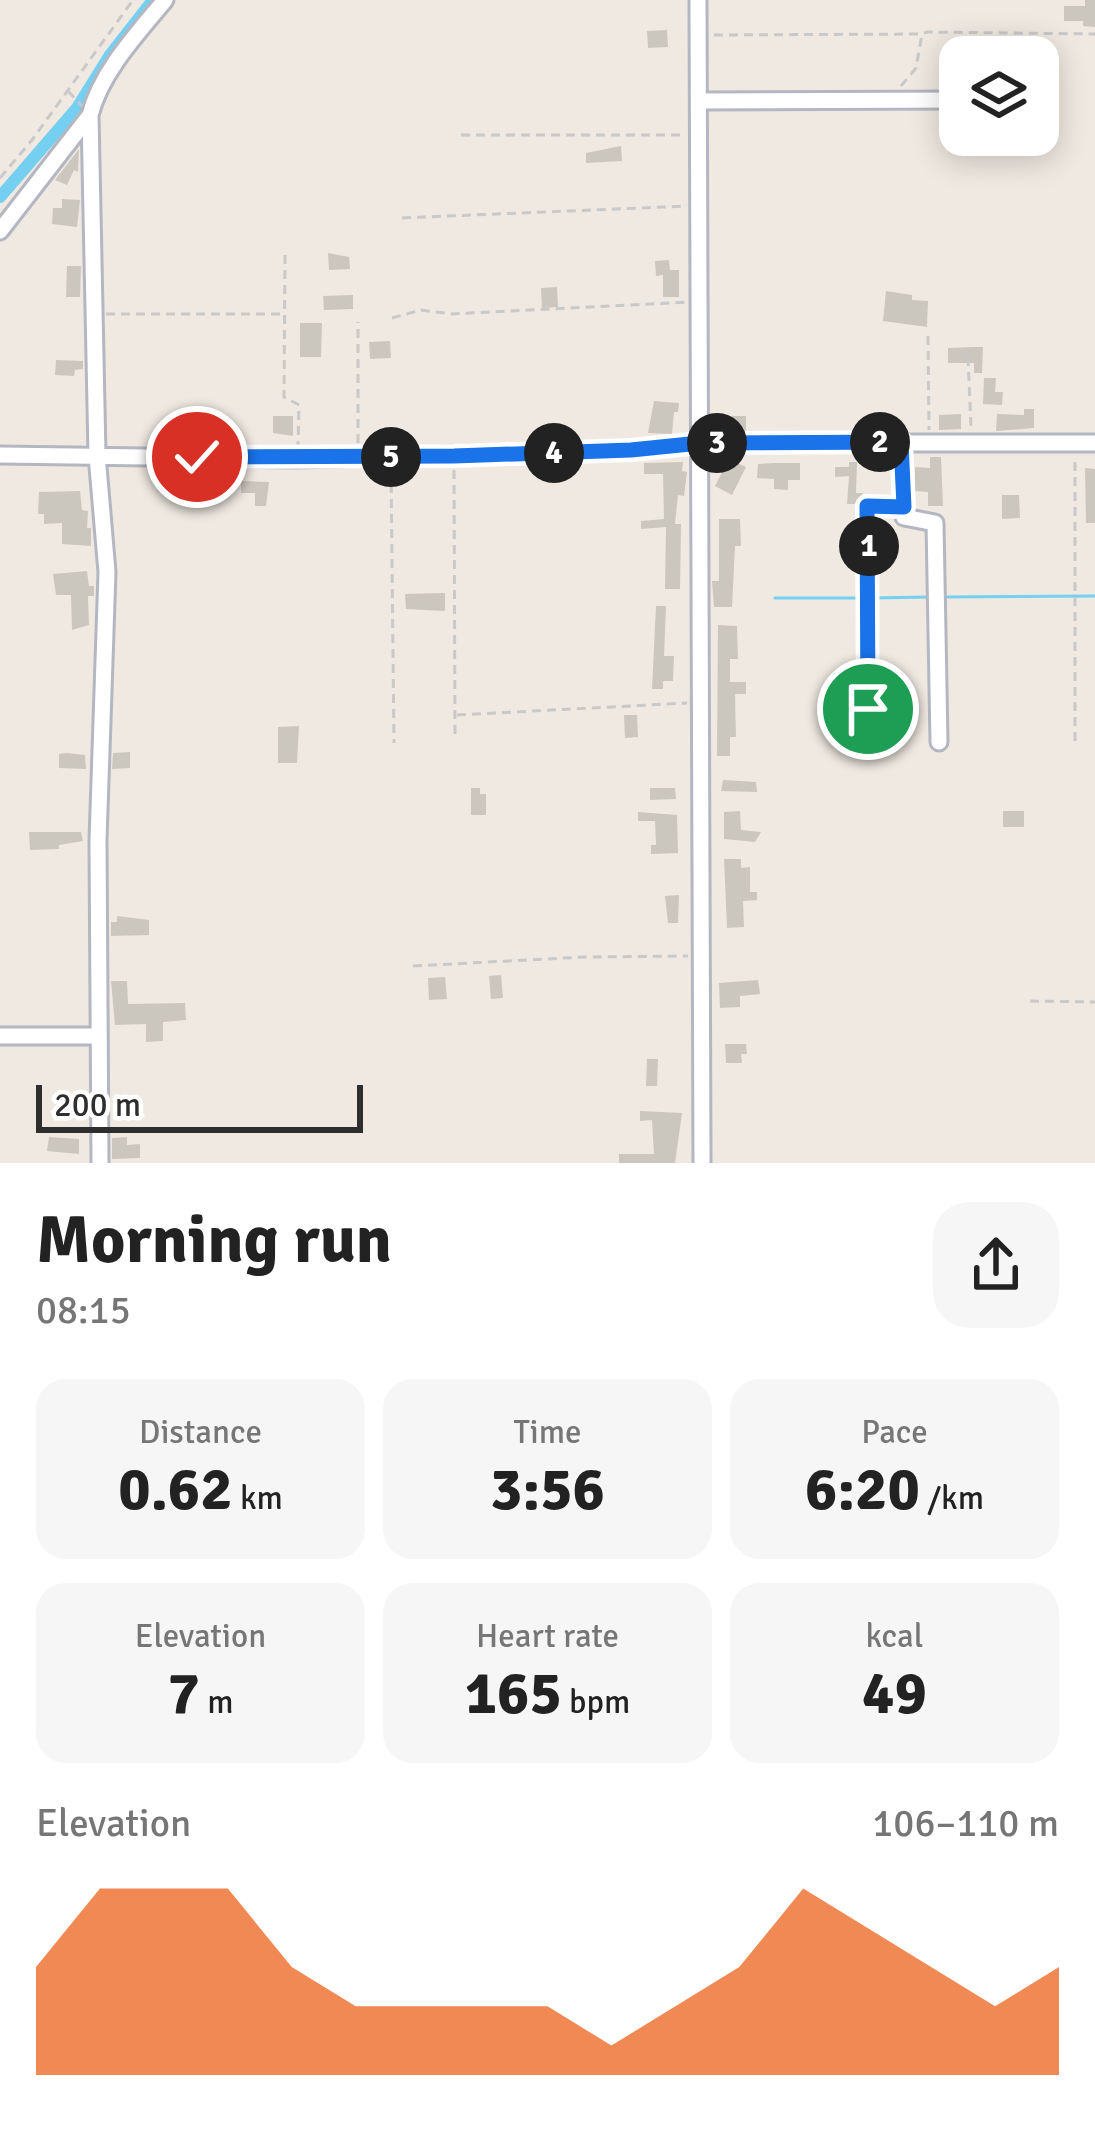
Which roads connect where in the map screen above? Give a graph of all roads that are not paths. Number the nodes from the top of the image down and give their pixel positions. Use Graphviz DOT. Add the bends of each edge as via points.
graph roads {
  1 [pos="165,0"];
  2 [pos="698,0"];
  3 [pos="939,100"];
  4 [pos="699,101"];
  5 [pos="90,115"];
  6 [pos="0,231"];
  7 [pos="901,442"];
  8 [pos="700,443"];
  9 [pos="1095,443"];
  10 [pos="0,455"];
  11 [pos="97,455"];
  12 [pos="904,507"];
  13 [pos="870,740"];
  14 [pos="939,742"];
  15 [pos="0,1036"];
  16 [pos="97,1036"];
  17 [pos="100,1163"];
  18 [pos="702,1163"];
  1 -- 5 [label="street" via="110,73"];
  2 -- 4 [label="street"];
  3 -- 4 [label="street"];
  4 -- 8 [label="street"];
  5 -- 6 [label="street"];
  5 -- 11 [label="street"];
  7 -- 8 [label="street"];
  7 -- 9 [label="street"];
  7 -- 12 [label="street"];
  8 -- 11 [label="street" via="454,456"];
  8 -- 18 [label="street"];
  10 -- 11 [label="street"];
  11 -- 16 [label="street" via="107,572"];
  12 -- 13 [label="street" via="867,506"];
  12 -- 14 [label="street" via="904,517 934,523"];
  15 -- 16 [label="street"];
  16 -- 17 [label="street"];
}
